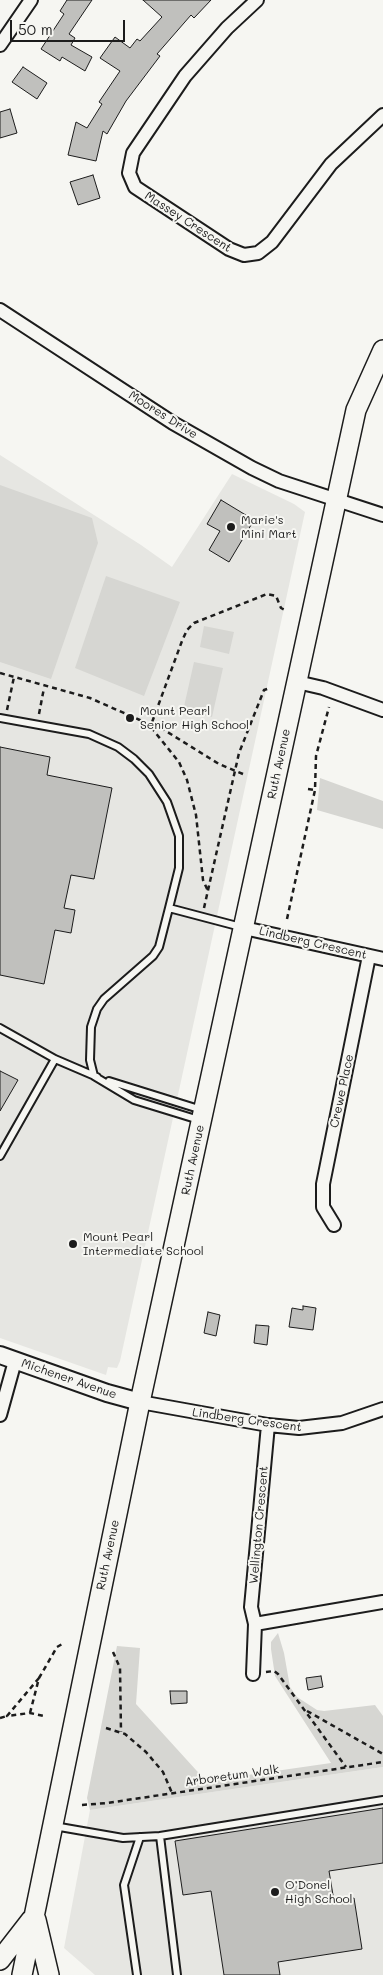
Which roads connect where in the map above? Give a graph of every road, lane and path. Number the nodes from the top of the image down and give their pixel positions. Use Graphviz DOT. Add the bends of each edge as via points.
graph roads {
  1 [pos="30,0"];
  2 [pos="256,0"];
  3 [pos="0,45"];
  4 [pos="383,115"];
  5 [pos="0,310"];
  6 [pos="383,350"];
  7 [pos="336,499"];
  8 [pos="383,515"];
  9 [pos="287,611"];
  10 [pos="14,677"];
  11 [pos="298,682"];
  12 [pos="44,688"];
  13 [pos="270,688"];
  14 [pos="329,707"];
  15 [pos="7,709"];
  16 [pos="383,710"];
  17 [pos="39,715"];
  18 [pos="0,718"];
  19 [pos="234,771"];
  20 [pos="242,774"];
  21 [pos="308,789"];
  22 [pos="314,790"];
  23 [pos="169,908"];
  24 [pos="202,916"];
  25 [pos="287,919"];
  26 [pos="244,928"];
  27 [pos="369,956"];
  28 [pos="383,959"];
  29 [pos="0,1028"];
  30 [pos="56,1059"];
  31 [pos="94,1076"];
  32 [pos="203,1116"];
  33 [pos="0,1156"];
  34 [pos="334,1225"];
  35 [pos="8,1358"];
  36 [pos="140,1402"];
  37 [pos="383,1409"];
  38 [pos="0,1415"];
  39 [pos="268,1425"];
  40 [pos="383,1602"];
  41 [pos="255,1624"];
  42 [pos="64,1643"];
  43 [pos="113,1652"];
  44 [pos="253,1674"];
  45 [pos="39,1678"];
  46 [pos="306,1710"];
  47 [pos="30,1713"];
  48 [pos="7,1716"];
  49 [pos="44,1716"];
  50 [pos="0,1718"];
  51 [pos="106,1728"];
  52 [pos="121,1732"];
  53 [pos="383,1754"];
  54 [pos="383,1762"];
  55 [pos="346,1767"];
  56 [pos="172,1793"];
  57 [pos="383,1800"];
  58 [pos="82,1805"];
  59 [pos="53,1826"];
  60 [pos="160,1836"];
  61 [pos="140,1837"];
  62 [pos="35,1915"];
  63 [pos="0,1960"];
  64 [pos="22,1975"];
  65 [pos="49,1975"];
  66 [pos="137,1975"];
  67 [pos="177,1975"];
  1 -- 3 [label="street"];
  2 -- 4 [label="street, Massey Crescent" via="186,76 133,153 129,173 134,187 229,249 244,255 258,253 272,242 331,164"];
  5 -- 7 [label="street, Moores Drive" via="218,449 279,481"];
  6 -- 7 [label="main road, Ruth Avenue" via="356,410"];
  7 -- 8 [label="street, Moores Drive"];
  7 -- 11 [label="main road, Ruth Avenue"];
  9 -- 19 [label="path" via="281,608 276,596 267,594 194,623 182,641 151,725"];
  10 -- 15 [label="path"];
  11 -- 16 [label="street"];
  11 -- 26 [label="main road, Ruth Avenue"];
  12 -- 17 [label="path"];
  13 -- 19 [label="path" via="264,690"];
  14 -- 22 [label="path" via="315,760"];
  18 -- 23 [label="lane" via="89,734 118,747 142,766 167,802 179,836 179,868"];
  19 -- 20 [label="path"];
  19 -- 24 [label="path"];
  21 -- 22 [label="path"];
  22 -- 25 [label="path"];
  23 -- 24 [label="lane"];
  23 -- 31 [label="lane" via="153,956 97,1009 90,1037"];
  24 -- 26 [label="lane"];
  26 -- 27 [label="street, Lindberg Crescent"];
  26 -- 32 [label="main road, Ruth Avenue"];
  27 -- 28 [label="street, Lindberg Crescent"];
  27 -- 34 [label="street, Crewe Place" via="323,1184 323,1207"];
  29 -- 30 [label="lane"];
  30 -- 31 [label="lane"];
  30 -- 33 [label="lane"];
  31 -- 32 [label="lane"];
  31 -- 32 [label="lane" via="134,1100"];
  32 -- 36 [label="main road, Ruth Avenue"];
  35 -- 36 [label="street, Michener Avenue"];
  35 -- 38 [label="street"];
  36 -- 39 [label="street, Lindberg Crescent"];
  36 -- 59 [label="main road, Ruth Avenue"];
  37 -- 39 [label="street, Lindberg Crescent" via="326,1427"];
  39 -- 41 [label="street, Wellington Crescent" via="251,1607"];
  40 -- 41 [label="street"];
  41 -- 44 [label="street, Wellington Crescent"];
  42 -- 45 [label="path" via="57,1647"];
  43 -- 52 [label="path" via="120,1668"];
  44 -- 46 [label="path" via="276,1672"];
  45 -- 47 [label="path"];
  45 -- 48 [label="path"];
  46 -- 53 [label="path"];
  46 -- 55 [label="path"];
  47 -- 48 [label="path"];
  47 -- 49 [label="path"];
  48 -- 50 [label="path"];
  51 -- 52 [label="path"];
  52 -- 56 [label="path" via="159,1766"];
  54 -- 55 [label="path, Arboretum Walk"];
  55 -- 56 [label="path, Arboretum Walk"];
  56 -- 58 [label="path, Arboretum Walk"];
  57 -- 60 [label="lane"];
  59 -- 61 [label="lane" via="122,1838"];
  59 -- 62 [label="main road, Ruth Avenue"];
  60 -- 61 [label="lane"];
  60 -- 67 [label="lane"];
  61 -- 66 [label="lane" via="124,1885"];
  62 -- 63 [label="main road"];
  62 -- 64 [label="main road, Ruth Avenue"];
  62 -- 65 [label="main road"];
}
